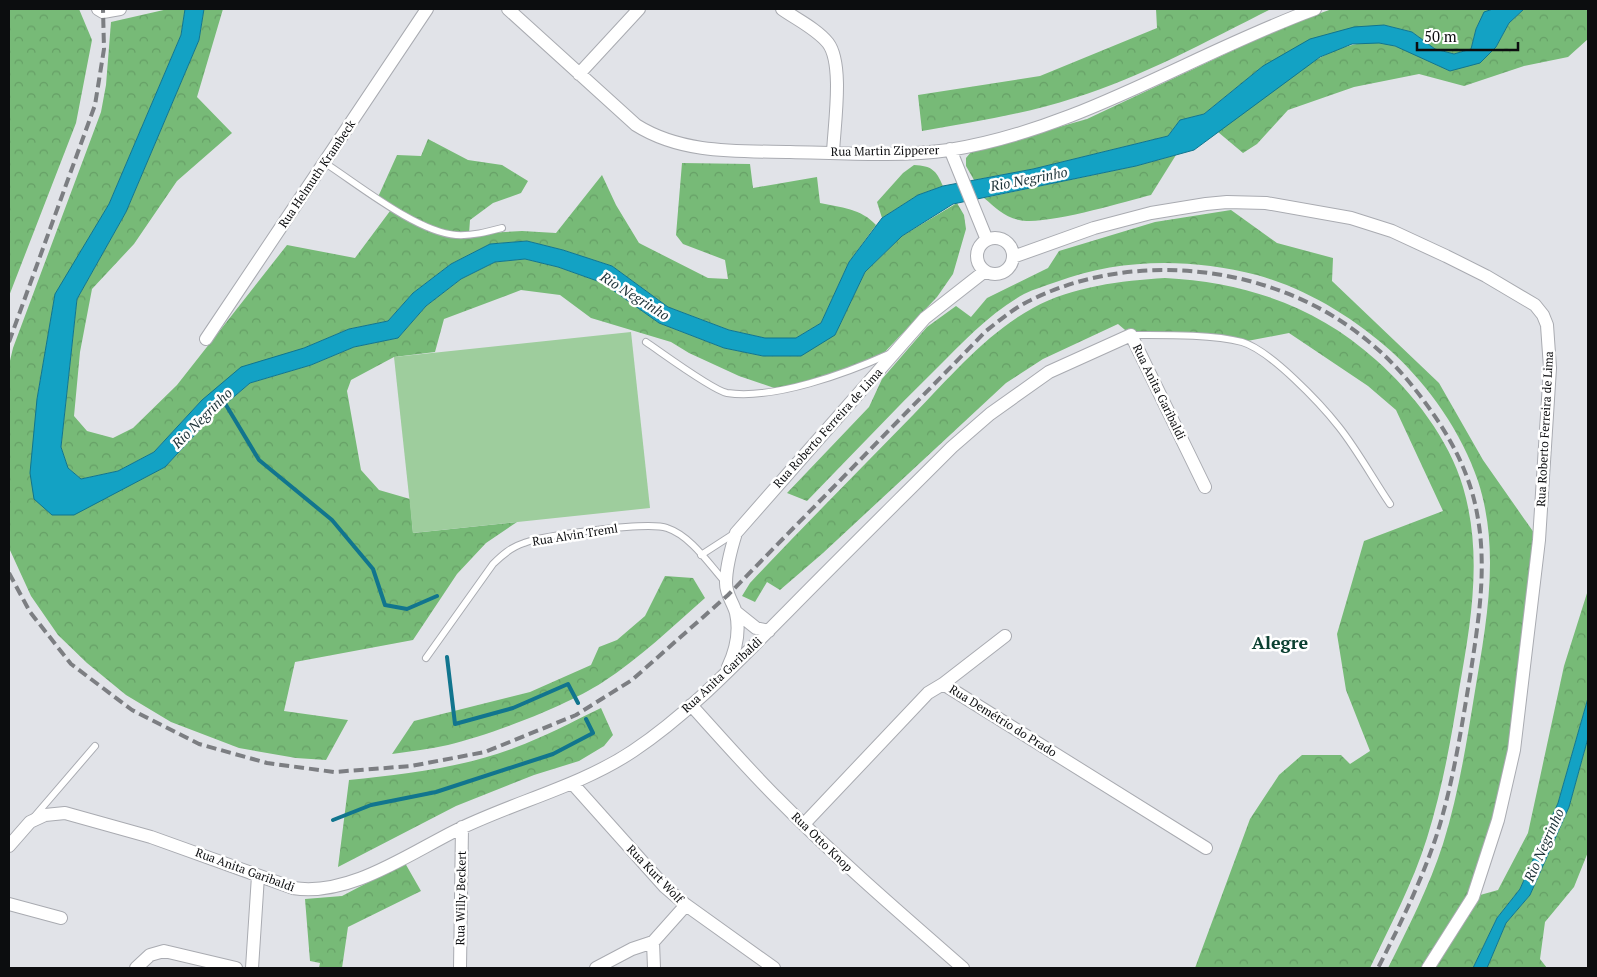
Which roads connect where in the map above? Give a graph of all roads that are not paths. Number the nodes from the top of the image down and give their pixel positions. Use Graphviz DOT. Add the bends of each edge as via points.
graph roads {
  1 [pos="98,9"];
  2 [pos="120,9"];
  3 [pos="427,9"];
  4 [pos="508,9"];
  5 [pos="639,9"];
  6 [pos="782,9"];
  7 [pos="1315,9"];
  8 [pos="579,74"];
  9 [pos="950,149"];
  10 [pos="833,153"];
  11 [pos="325,163"];
  12 [pos="502,228"];
  13 [pos="988,240"];
  14 [pos="1013,257"];
  15 [pos="984,271"];
  16 [pos="1131,335"];
  17 [pos="206,339"];
  18 [pos="646,342"];
  19 [pos="897,350"];
  20 [pos="1205,486"];
  21 [pos="1390,504"];
  22 [pos="736,533"];
  23 [pos="701,555"];
  24 [pos="726,583"];
  25 [pos="736,612"];
  26 [pos="769,631"];
  27 [pos="1005,636"];
  28 [pos="426,658"];
  29 [pos="725,674"];
  30 [pos="943,684"];
  31 [pos="691,705"];
  32 [pos="95,746"];
  33 [pos="572,783"];
  34 [pos="30,822"];
  35 [pos="804,824"];
  36 [pos="462,827"];
  37 [pos="9,846"];
  38 [pos="1206,848"];
  39 [pos="258,876"];
  40 [pos="9,904"];
  41 [pos="686,905"];
  42 [pos="61,918"];
  43 [pos="653,942"];
  44 [pos="136,968"];
  45 [pos="236,968"];
  46 [pos="252,968"];
  47 [pos="460,968"];
  48 [pos="596,968"];
  49 [pos="654,968"];
  50 [pos="774,968"];
  51 [pos="963,968"];
  52 [pos="1428,968"];
  1 -- 2 [label="street" via="103,12"];
  3 -- 11 [label="street, Rua Helmuth Krambeck"];
  4 -- 8 [label="street, Rua Martin Zipperer"];
  5 -- 8 [label="street"];
  6 -- 10 [label="street" via="819,34 832,50 836,72"];
  7 -- 9 [label="street, Rua Martin Zipperer" via="1068,117"];
  8 -- 10 [label="street, Rua Martin Zipperer" via="636,125 665,140 726,151"];
  9 -- 10 [label="street, Rua Martin Zipperer"];
  9 -- 13 [label="street"];
  11 -- 12 [label="lane" via="436,231 458,235"];
  11 -- 17 [label="street, Rua Helmuth Krambeck"];
  13 -- 14 [label="street" via="1002,239 1008,244"];
  13 -- 15 [label="street" via="978,251 979,265"];
  14 -- 15 [label="street" via="1006,270 992,274"];
  14 -- 52 [label="street, Rua Roberto Ferreira de Lima" via="1062,238 1151,213 1227,202 1266,203 1351,218 1392,231 1486,276 1534,305 1543,315 1550,341 1550,368 1539,540 1514,750 1498,820 1473,897"];
  15 -- 19 [label="street, Rua Roberto Ferreira de Lima" via="925,318"];
  16 -- 20 [label="street, Rua Anita Garibaldi"];
  16 -- 21 [label="lane" via="1187,336 1242,342 1261,351 1289,374 1339,427"];
  16 -- 26 [label="street, Rua Anita Garibaldi" via="1049,372 990,414 952,447"];
  18 -- 19 [label="lane" via="726,393 763,392 836,377"];
  19 -- 22 [label="street, Rua Roberto Ferreira de Lima"];
  22 -- 23 [label="lane"];
  22 -- 24 [label="street, Rua Roberto Ferreira de Lima" via="729,554"];
  23 -- 24 [label="lane, Rua Alvin Treml"];
  23 -- 28 [label="lane, Rua Alvin Treml" via="682,535 666,527 647,525 524,542 492,564"];
  24 -- 25 [label="street, Rua Roberto Ferreira de Lima"];
  25 -- 26 [label="street" via="756,628"];
  25 -- 29 [label="street, Rua Roberto Ferreira de Lima" via="734,654"];
  26 -- 29 [label="street, Rua Anita Garibaldi"];
  27 -- 30 [label="street"];
  29 -- 31 [label="street, Rua Anita Garibaldi"];
  30 -- 35 [label="street, Rua Demétrio do Prado" via="928,693"];
  30 -- 38 [label="street, Rua Demétrio do Prado"];
  31 -- 33 [label="street, Rua Anita Garibaldi" via="634,750"];
  31 -- 35 [label="street, Rua Otto Knop"];
  32 -- 34 [label="lane"];
  33 -- 36 [label="street, Rua Anita Garibaldi"];
  33 -- 41 [label="street, Rua Kurt Wolf" via="653,875"];
  34 -- 37 [label="street"];
  34 -- 39 [label="street, Rua Anita Garibaldi" via="54,812 78,815 184,848"];
  35 -- 51 [label="street, Rua Otto Knop"];
  36 -- 39 [label="street, Rua Anita Garibaldi" via="356,881 333,888 303,890"];
  36 -- 47 [label="street, Rua Willy Beckert"];
  39 -- 46 [label="street"];
  40 -- 42 [label="street"];
  41 -- 43 [label="street"];
  41 -- 50 [label="street, Rua Kurt Wolf"];
  43 -- 48 [label="street"];
  43 -- 49 [label="street"];
  44 -- 45 [label="street" via="150,955 164,950"];
}
